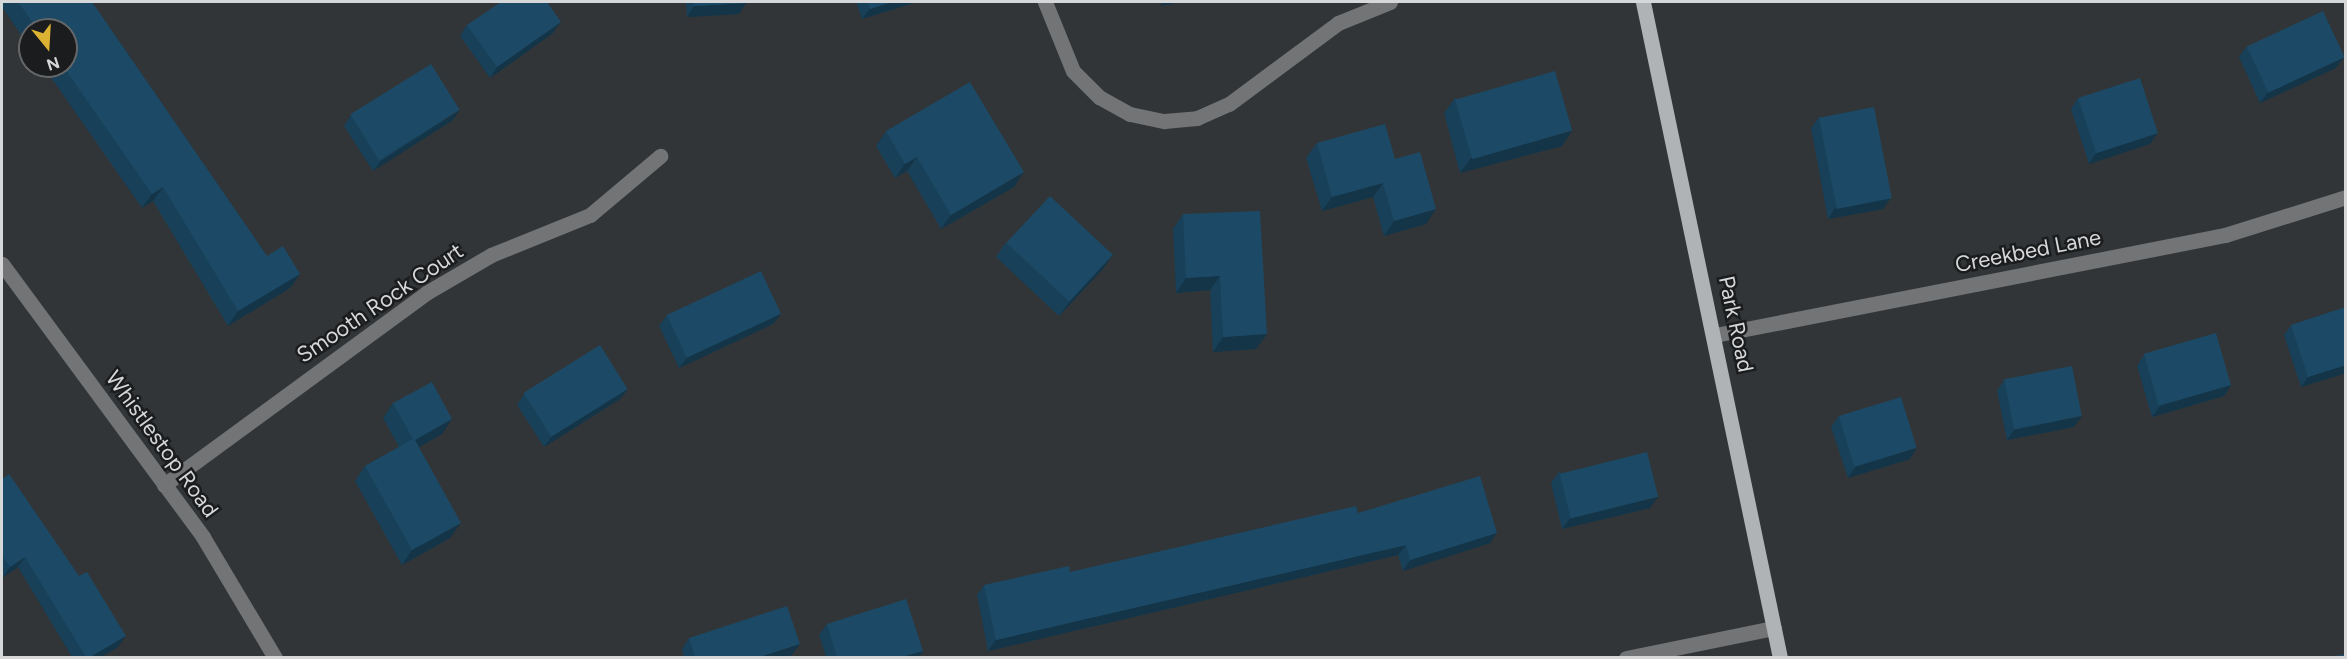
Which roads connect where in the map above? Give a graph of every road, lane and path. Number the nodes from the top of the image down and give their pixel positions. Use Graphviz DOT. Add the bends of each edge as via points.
graph roads {
  1 [pos="1044,2"];
  2 [pos="1390,2"];
  3 [pos="1643,2"];
  4 [pos="660,156"];
  5 [pos="2346,197"];
  6 [pos="2,264"];
  7 [pos="1715,335"];
  8 [pos="164,485"];
  9 [pos="1774,628"];
  10 [pos="275,657"];
  11 [pos="1626,657"];
  12 [pos="1780,657"];
  1 -- 2 [label="street" via="1064,58 1086,84 1130,114 1164,121 1197,118 1229,104 1338,23"];
  3 -- 7 [label="main road, Park Road"];
  4 -- 8 [label="street, Smooth Rock Court" via="590,215 491,255 426,293"];
  5 -- 7 [label="street, Creekbed Lane" via="2225,235"];
  6 -- 8 [label="street, Whistlestop Road"];
  7 -- 9 [label="main road, Park Road"];
  8 -- 10 [label="street, Whistlestop Road" via="250,607"];
  9 -- 11 [label="street"];
  9 -- 12 [label="main road, Park Road"];
}
